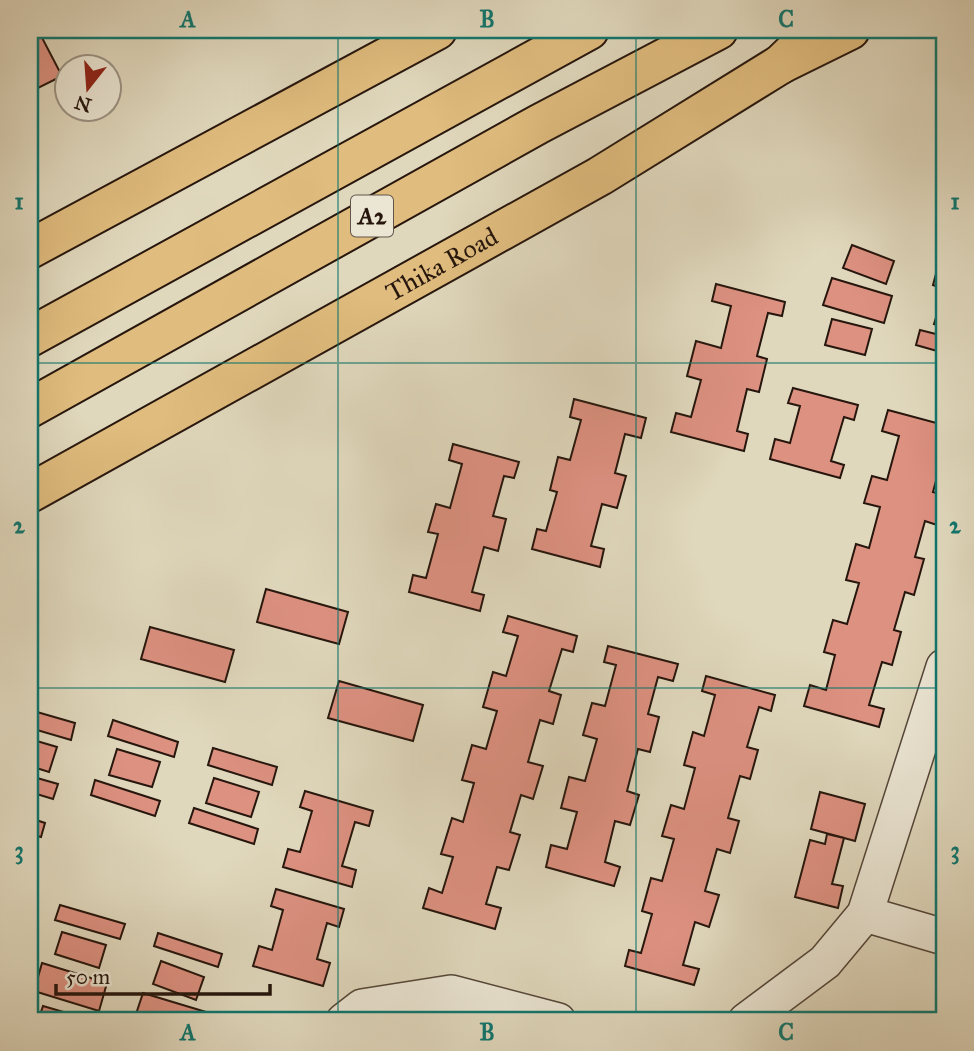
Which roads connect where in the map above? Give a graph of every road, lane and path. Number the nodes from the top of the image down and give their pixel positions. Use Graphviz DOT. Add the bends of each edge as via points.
graph roads {
  1 [pos="436,30"];
  2 [pos="589,30"];
  3 [pos="718,30"];
  4 [pos="816,30"];
  5 [pos="850,30"];
  6 [pos="781,64"];
  7 [pos="30,250"];
  8 [pos="30,337"];
  9 [pos="30,408"];
  10 [pos="30,493"];
  11 [pos="944,667"];
  12 [pos="865,914"];
  13 [pos="944,937"];
  14 [pos="344,1021"];
  15 [pos="558,1021"];
  16 [pos="747,1021"];
  1 -- 7 [label="main road"];
  2 -- 8 [label="main road, A2"];
  3 -- 9 [label="main road, A2"];
  4 -- 6 [label="main road"];
  5 -- 6 [label="main road, Thika Road"];
  6 -- 10 [label="main road, Thika Road" via="600,176"];
  11 -- 12 [label="lane"];
  12 -- 13 [label="lane"];
  12 -- 16 [label="lane" via="825,962"];
  14 -- 15 [label="lane" via="362,1007 451,993"];
}
